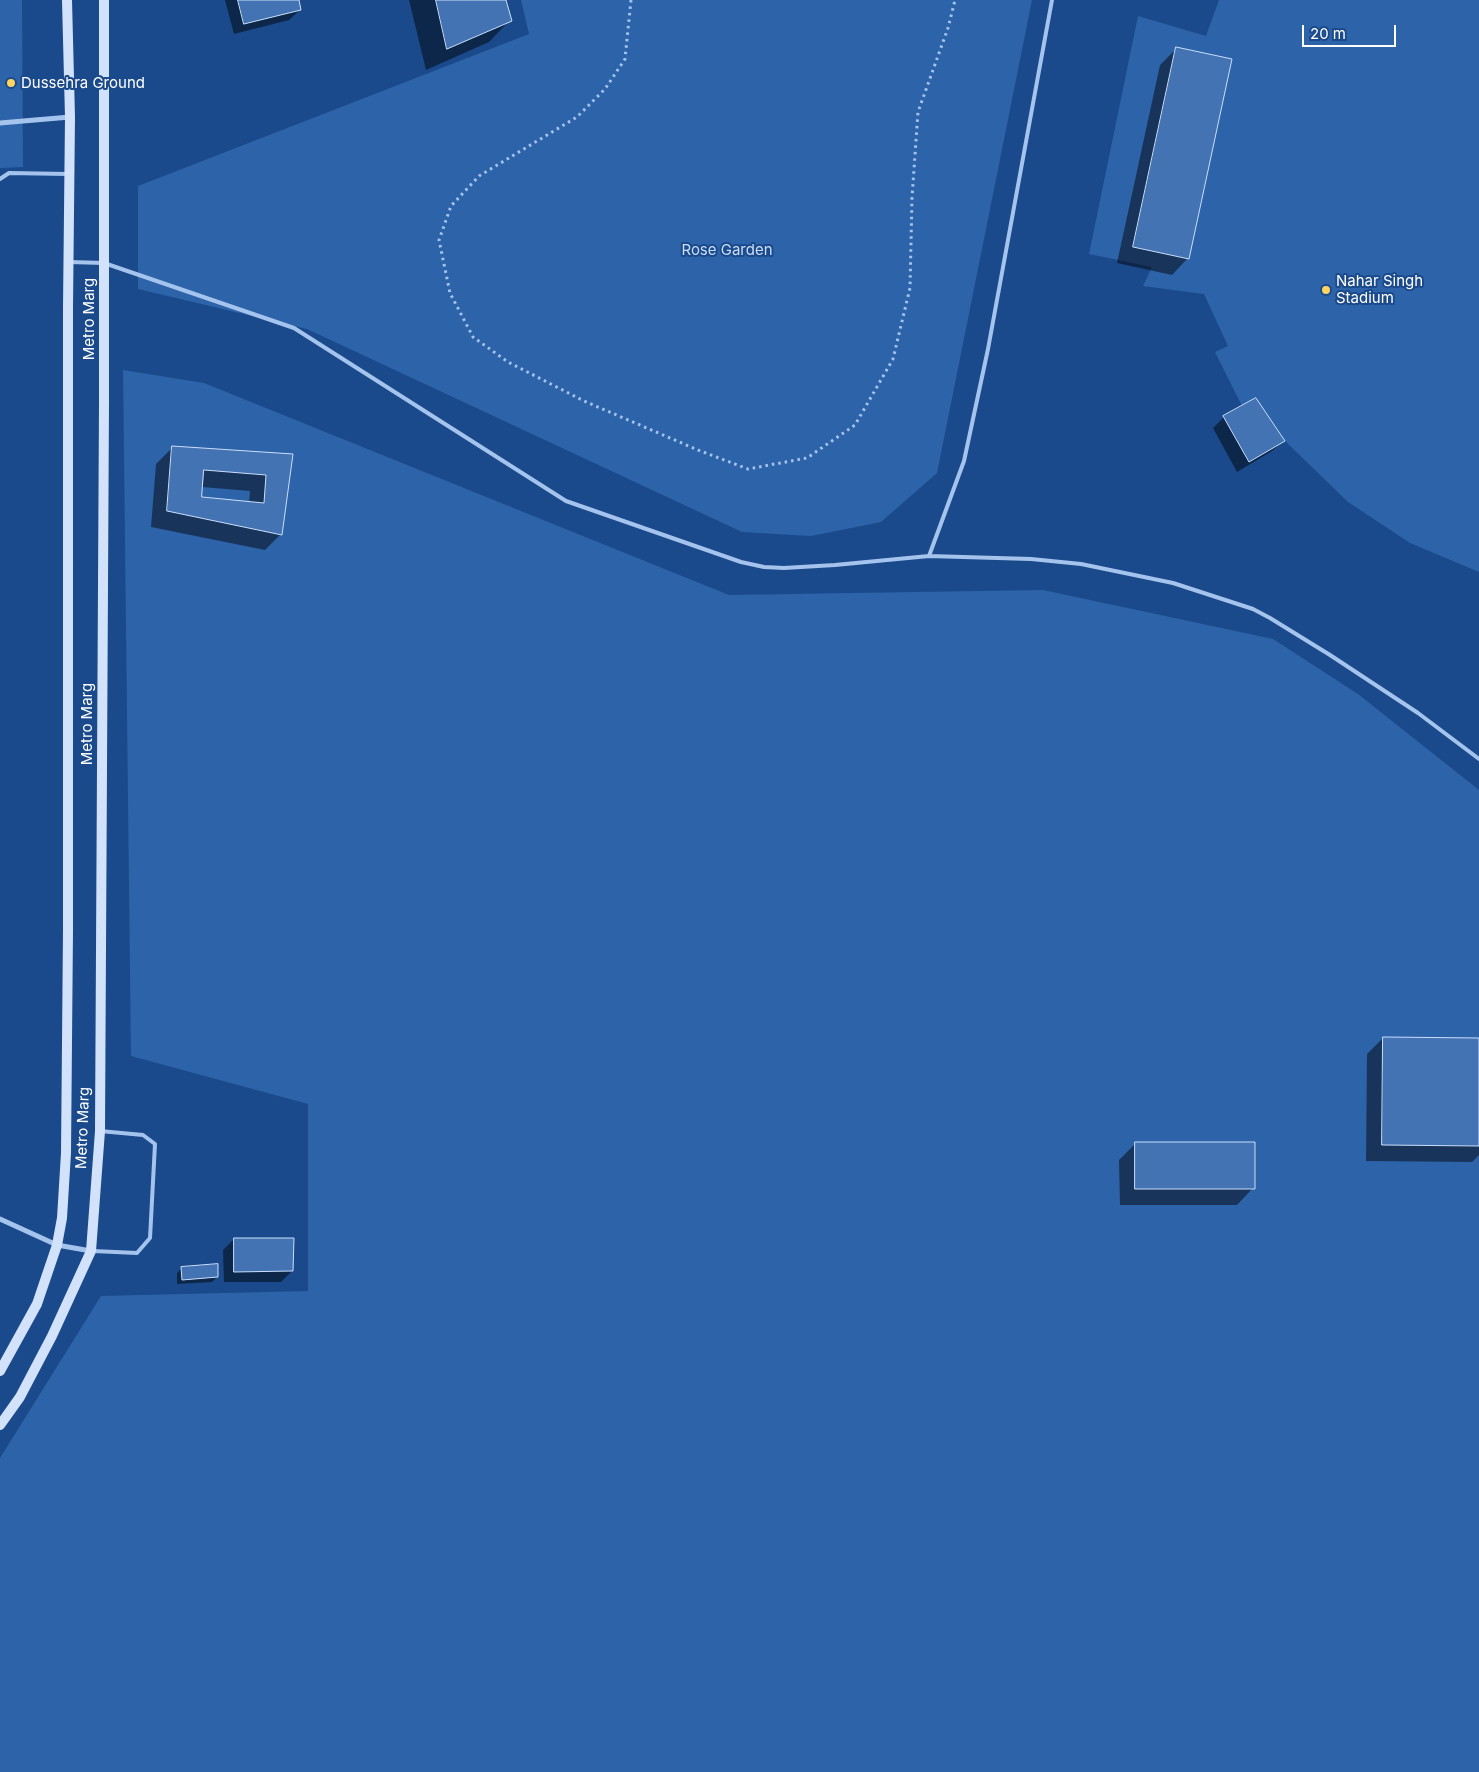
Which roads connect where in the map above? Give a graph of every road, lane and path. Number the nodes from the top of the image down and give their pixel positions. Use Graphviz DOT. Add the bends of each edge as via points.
graph roads {
  1 [pos="67,0"];
  2 [pos="104,0"];
  3 [pos="631,0"];
  4 [pos="955,0"];
  5 [pos="1052,0"];
  6 [pos="70,117"];
  7 [pos="0,123"];
  8 [pos="70,174"];
  9 [pos="0,179"];
  10 [pos="68,262"];
  11 [pos="104,263"];
  12 [pos="929,556"];
  13 [pos="1479,759"];
  14 [pos="100,1131"];
  15 [pos="0,1219"];
  16 [pos="57,1245"];
  17 [pos="91,1251"];
  18 [pos="0,1370"];
  19 [pos="0,1425"];
  1 -- 6 [label="street, Metro Marg"];
  2 -- 11 [label="street, Metro Marg"];
  3 -- 4 [label="path" via="625,58 605,89 577,117 479,176 451,206 439,240 450,293 473,337 508,362 584,401 748,470 807,458 855,425 894,359 910,288 918,112"];
  5 -- 12 [label="lane" via="988,349 964,461"];
  6 -- 7 [label="street"];
  6 -- 8 [label="street, Metro Marg"];
  8 -- 9 [label="lane" via="9,173"];
  8 -- 10 [label="street, Metro Marg"];
  10 -- 11 [label="lane"];
  10 -- 16 [label="street, Metro Marg" via="68,998 66,1153"];
  11 -- 12 [label="lane" via="294,328 566,501 741,562 764,567 835,565"];
  11 -- 14 [label="street, Metro Marg"];
  12 -- 13 [label="lane" via="1081,564 1173,583 1254,609 1410,708"];
  14 -- 17 [label="street, Metro Marg"];
  14 -- 17 [label="lane" via="143,1136 155,1144 150,1238 137,1253"];
  15 -- 16 [label="street"];
  16 -- 17 [label="street"];
  16 -- 18 [label="street, Metro Marg" via="37,1304"];
  17 -- 19 [label="street, Metro Marg" via="52,1336 20,1396"];
}
